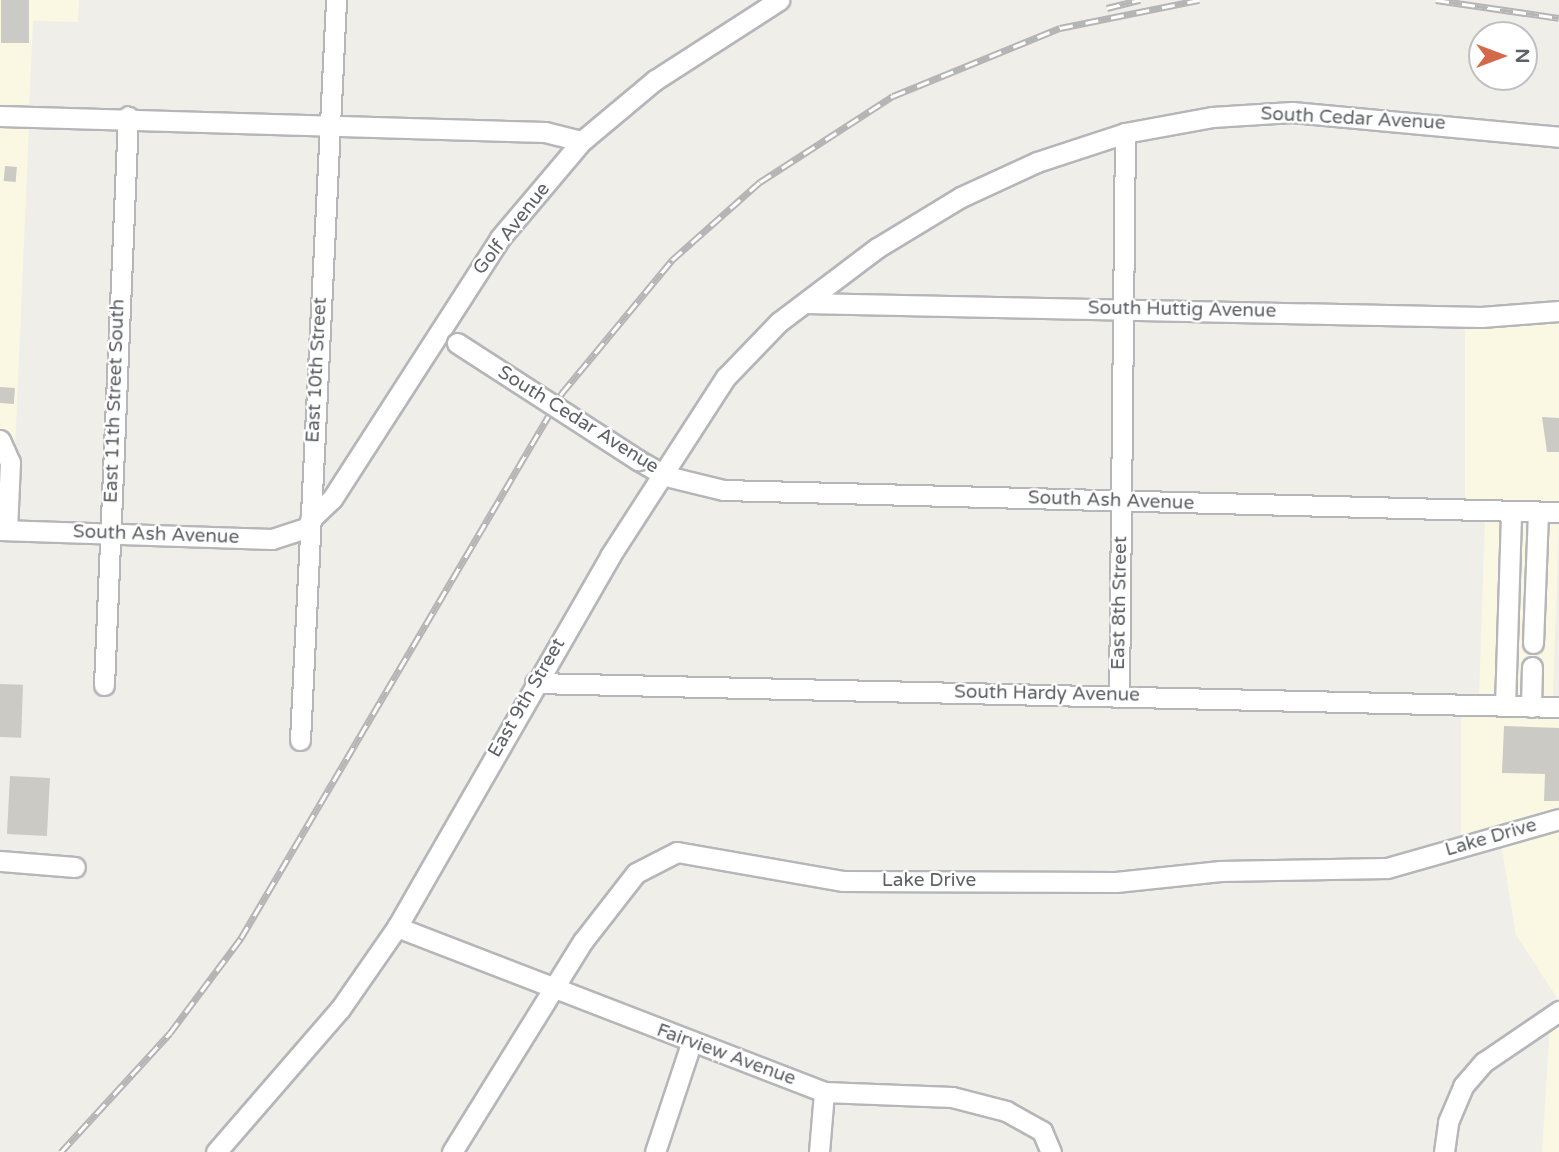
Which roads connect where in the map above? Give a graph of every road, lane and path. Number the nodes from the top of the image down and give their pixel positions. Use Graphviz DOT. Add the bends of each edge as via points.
graph roads {
  1 [pos="337,0"];
  2 [pos="779,0"];
  3 [pos="0,116"];
  4 [pos="128,117"];
  5 [pos="328,123"];
  6 [pos="1125,134"];
  7 [pos="1559,137"];
  8 [pos="582,141"];
  9 [pos="805,303"];
  10 [pos="1124,308"];
  11 [pos="1559,311"];
  12 [pos="438,332"];
  13 [pos="0,440"];
  14 [pos="666,476"];
  15 [pos="1122,501"];
  16 [pos="1511,511"];
  17 [pos="1538,512"];
  18 [pos="1559,512"];
  19 [pos="310,523"];
  20 [pos="4,530"];
  21 [pos="110,533"];
  22 [pos="1508,617"];
  23 [pos="1534,618"];
  24 [pos="1533,643"];
  25 [pos="1532,667"];
  26 [pos="535,683"];
  27 [pos="104,685"];
  28 [pos="1119,695"];
  29 [pos="1505,706"];
  30 [pos="1531,707"];
  31 [pos="1559,708"];
  32 [pos="300,740"];
  33 [pos="1559,819"];
  34 [pos="0,861"];
  35 [pos="75,867"];
  36 [pos="397,927"];
  37 [pos="552,989"];
  38 [pos="1559,1012"];
  39 [pos="691,1044"];
  40 [pos="824,1092"];
  41 [pos="216,1152"];
  42 [pos="452,1152"];
  43 [pos="655,1152"];
  44 [pos="819,1152"];
  45 [pos="1051,1152"];
  46 [pos="1444,1152"];
  1 -- 5 [label="street, East 10th Street"];
  2 -- 8 [label="street, Golf Avenue" via="655,80"];
  3 -- 4 [label="street"];
  4 -- 5 [label="street"];
  4 -- 21 [label="street, East 11th Street South"];
  5 -- 8 [label="street" via="545,132"];
  5 -- 19 [label="street, East 10th Street"];
  6 -- 7 [label="street, South Cedar Avenue" via="1212,117 1292,113"];
  6 -- 9 [label="street, South Cedar Avenue" via="1037,162 961,197 877,248"];
  6 -- 10 [label="street, East 8th Street"];
  8 -- 12 [label="street, Golf Avenue" via="500,238"];
  9 -- 10 [label="street, South Huttig Avenue"];
  9 -- 14 [label="street, South Cedar Avenue" via="726,377"];
  10 -- 11 [label="street, South Huttig Avenue" via="1481,317"];
  10 -- 15 [label="street, East 8th Street"];
  12 -- 14 [label="street, South Cedar Avenue, bridge"];
  12 -- 19 [label="street, Golf Avenue" via="332,499"];
  13 -- 20 [label="street" via="10,462"];
  14 -- 15 [label="street, South Ash Avenue" via="723,490"];
  14 -- 26 [label="street, East 9th Street"];
  15 -- 16 [label="street, South Ash Avenue"];
  15 -- 28 [label="street, East 8th Street"];
  16 -- 17 [label="street, South Ash Avenue"];
  16 -- 22 [label="street"];
  17 -- 18 [label="street, South Ash Avenue"];
  17 -- 23 [label="street"];
  19 -- 21 [label="street, South Ash Avenue" via="272,539"];
  19 -- 32 [label="street, East 10th Street"];
  20 -- 21 [label="street, South Ash Avenue"];
  21 -- 27 [label="street, East 11th Street South"];
  22 -- 23 [label="street"];
  22 -- 29 [label="street"];
  23 -- 24 [label="street"];
  25 -- 30 [label="street"];
  26 -- 28 [label="street, South Hardy Avenue"];
  26 -- 36 [label="street, East 9th Street"];
  28 -- 29 [label="street, South Hardy Avenue"];
  29 -- 30 [label="street, South Hardy Avenue"];
  30 -- 31 [label="street, South Hardy Avenue"];
  33 -- 37 [label="street, Lake Drive" via="1387,868 1220,871 1116,882 843,881 677,852 636,873"];
  34 -- 35 [label="street"];
  36 -- 37 [label="street, Fairview Avenue"];
  36 -- 41 [label="street" via="340,1009"];
  37 -- 39 [label="street, Fairview Avenue"];
  37 -- 42 [label="street, Lake Drive"];
  38 -- 46 [label="street" via="1484,1062 1463,1086"];
  39 -- 40 [label="street, Fairview Avenue"];
  39 -- 43 [label="street"];
  40 -- 44 [label="street"];
  40 -- 45 [label="street, Fairview Avenue" via="952,1097 1006,1111 1042,1131"];
}
